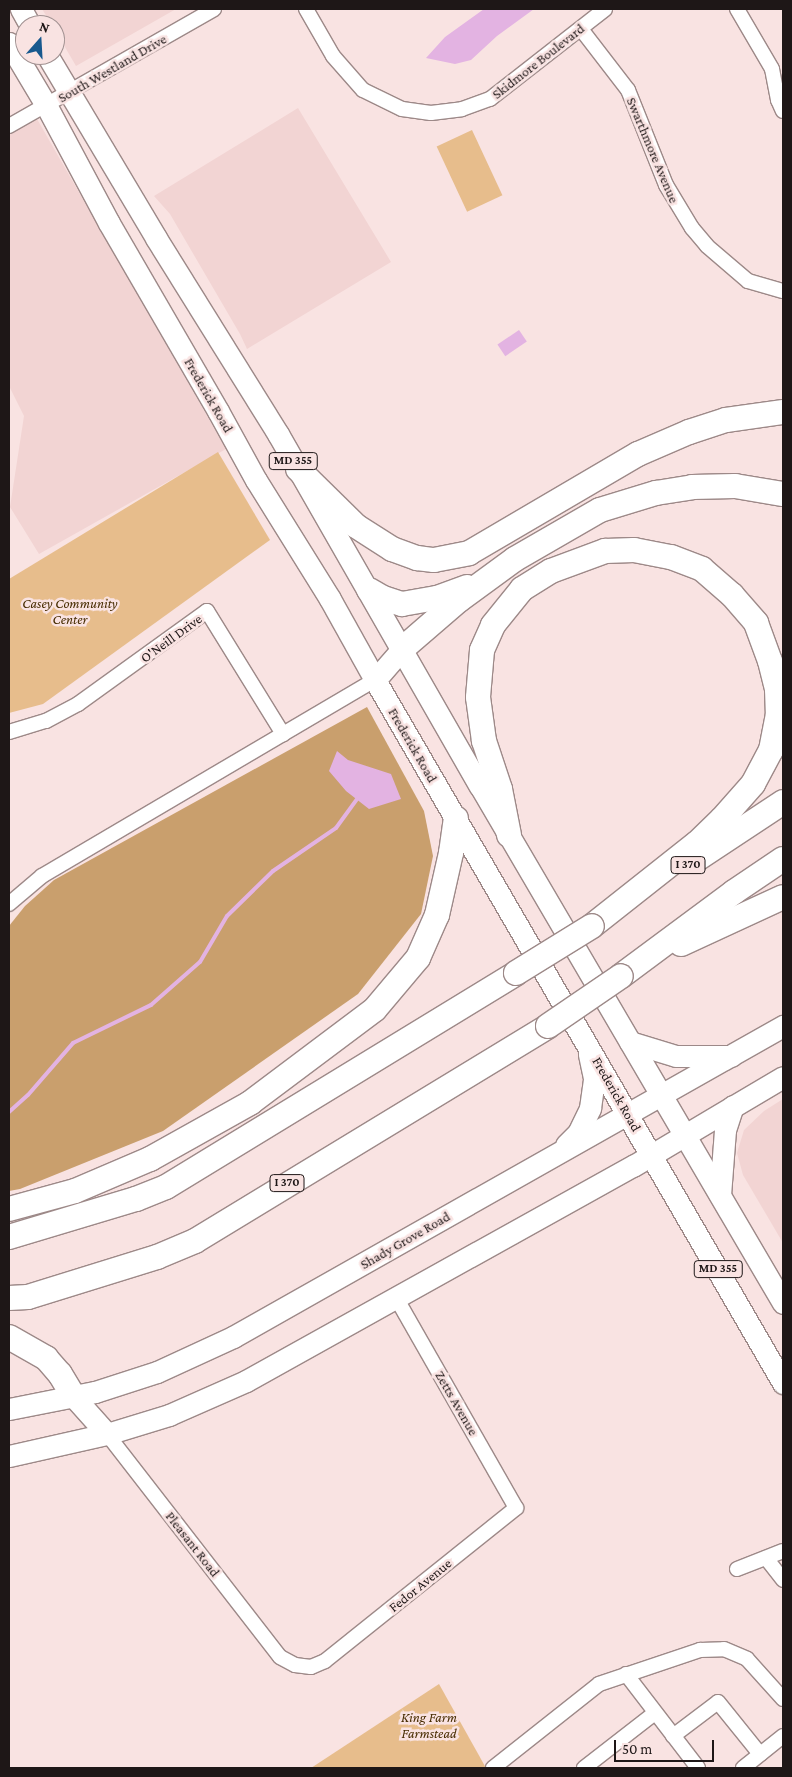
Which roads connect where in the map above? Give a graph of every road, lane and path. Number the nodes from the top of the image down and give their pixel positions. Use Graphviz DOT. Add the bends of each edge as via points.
graph roads {
  1 [pos="214,9"];
  2 [pos="306,9"];
  3 [pos="605,9"];
  4 [pos="737,9"];
  5 [pos="581,29"];
  6 [pos="9,43"];
  7 [pos="53,65"];
  8 [pos="778,74"];
  9 [pos="69,92"];
  10 [pos="46,105"];
  11 [pos="783,110"];
  12 [pos="9,126"];
  13 [pos="783,291"];
  14 [pos="783,412"];
  15 [pos="298,469"];
  16 [pos="783,494"];
  17 [pos="489,578"];
  18 [pos="369,590"];
  19 [pos="401,650"];
  20 [pos="375,680"];
  21 [pos="9,732"];
  22 [pos="283,734"];
  23 [pos="783,802"];
  24 [pos="456,818"];
  25 [pos="508,835"];
  26 [pos="783,859"];
  27 [pos="783,896"];
  28 [pos="9,904"];
  29 [pos="592,926"];
  30 [pos="629,971"];
  31 [pos="783,1026"];
  32 [pos="586,1042"];
  33 [pos="630,1042"];
  34 [pos="733,1056"];
  35 [pos="783,1077"];
  36 [pos="662,1096"];
  37 [pos="732,1106"];
  38 [pos="629,1114"];
  39 [pos="685,1135"];
  40 [pos="559,1153"];
  41 [pos="652,1155"];
  42 [pos="720,1195"];
  43 [pos="9,1209"];
  44 [pos="9,1237"];
  45 [pos="9,1298"];
  46 [pos="397,1299"];
  47 [pos="783,1303"];
  48 [pos="9,1338"];
  49 [pos="783,1383"];
  50 [pos="73,1396"];
  51 [pos="9,1409"];
  52 [pos="107,1434"];
  53 [pos="9,1456"];
  54 [pos="516,1508"];
  55 [pos="783,1551"];
  56 [pos="766,1558"];
  57 [pos="737,1569"];
  58 [pos="783,1580"];
  59 [pos="325,1662"];
  60 [pos="626,1674"];
  61 [pos="783,1699"];
  62 [pos="655,1713"];
  63 [pos="674,1736"];
  64 [pos="783,1736"];
  65 [pos="760,1754"];
  66 [pos="493,1768"];
  67 [pos="584,1768"];
  68 [pos="698,1768"];
  69 [pos="743,1768"];
  1 -- 9 [label="street, South Westland Drive"];
  2 -- 5 [label="street, Skidmore Boulevard" via="333,56 363,90 402,108 431,113 462,109 490,99"];
  3 -- 5 [label="street, Skidmore Boulevard"];
  4 -- 8 [label="street"];
  5 -- 13 [label="street, Swarthmore Avenue" via="628,90 666,186 692,228 707,246 748,281"];
  6 -- 10 [label="main road, MD 355"];
  7 -- 9 [label="main road, MD 355"];
  8 -- 11 [label="street" via="778,100"];
  9 -- 10 [label="street, South Westland Drive"];
  9 -- 15 [label="main road, MD 355"];
  10 -- 12 [label="street, South Westland Drive"];
  10 -- 20 [label="main road, Frederick Road / MD 355" via="113,231"];
  14 -- 15 [label="highway" via="726,420 689,432 638,454 469,553 434,560 392,550 356,526"];
  15 -- 18 [label="main road, MD 355"];
  16 -- 17 [label="highway" via="735,486 692,487 623,502 583,520 515,559"];
  17 -- 18 [label="highway" via="437,598 402,604"];
  17 -- 19 [label="highway"];
  18 -- 19 [label="main road, MD 355"];
  19 -- 20 [label="main road"];
  19 -- 25 [label="main road, MD 355"];
  20 -- 22 [label="street"];
  20 -- 24 [label="main road, Frederick Road / MD 355"];
  21 -- 22 [label="street, O'Neill Drive" via="46,721 78,704 208,612"];
  22 -- 28 [label="street" via="42,876"];
  23 -- 29 [label="highway, I 370"];
  24 -- 32 [label="main road, Frederick Road / MD 355"];
  24 -- 43 [label="highway" via="437,915 418,958 375,1009 250,1103 150,1159 74,1191"];
  25 -- 29 [label="highway" via="500,789 484,741 478,697 482,650 492,625 522,589 551,571 605,551 634,550 671,557 702,569 732,595 756,623 777,689 778,714 771,750 753,784 722,819 697,843"];
  25 -- 33 [label="main road, MD 355"];
  26 -- 30 [label="highway, I 370"];
  27 -- 30 [label="highway"];
  29 -- 44 [label="highway, I 370, bridge" via="166,1187"];
  30 -- 45 [label="highway, I 370, bridge" via="548,1026 195,1241 157,1257 37,1294"];
  31 -- 34 [label="main road, Shady Grove Road"];
  32 -- 38 [label="main road, Frederick Road / MD 355"];
  32 -- 40 [label="main road" via="594,1078 590,1108 578,1133"];
  33 -- 34 [label="main road" via="676,1056"];
  33 -- 36 [label="main road, MD 355"];
  34 -- 36 [label="main road, Shady Grove Road"];
  35 -- 37 [label="main road"];
  36 -- 38 [label="main road, Shady Grove Road"];
  36 -- 39 [label="main road, MD 355"];
  37 -- 39 [label="main road"];
  37 -- 42 [label="main road" via="725,1130"];
  38 -- 40 [label="main road, Shady Grove Road"];
  38 -- 41 [label="main road, Frederick Road / MD 355"];
  39 -- 41 [label="main road"];
  39 -- 42 [label="main road, MD 355"];
  40 -- 50 [label="main road, Shady Grove Road" via="233,1337 157,1372"];
  41 -- 46 [label="main road"];
  41 -- 49 [label="main road, Frederick Road / MD 355"];
  42 -- 47 [label="main road, MD 355"];
  46 -- 52 [label="main road" via="246,1381 169,1415"];
  46 -- 54 [label="street, Zetts Avenue"];
  48 -- 50 [label="highway" via="46,1358"];
  50 -- 51 [label="main road, Shady Grove Road"];
  50 -- 52 [label="main road, Pleasant Road"];
  52 -- 53 [label="main road"];
  52 -- 59 [label="street, Pleasant Road" via="280,1657 295,1665 311,1668"];
  54 -- 59 [label="street, Fedor Avenue"];
  55 -- 56 [label="street"];
  56 -- 57 [label="street"];
  56 -- 58 [label="street"];
  60 -- 61 [label="street" via="700,1650 724,1649 740,1654 754,1664"];
  60 -- 62 [label="street"];
  60 -- 66 [label="street" via="594,1688"];
  62 -- 63 [label="street"];
  62 -- 67 [label="street"];
  63 -- 65 [label="street" via="718,1702"];
  63 -- 68 [label="street"];
  64 -- 65 [label="street"];
  65 -- 69 [label="street"];
}
